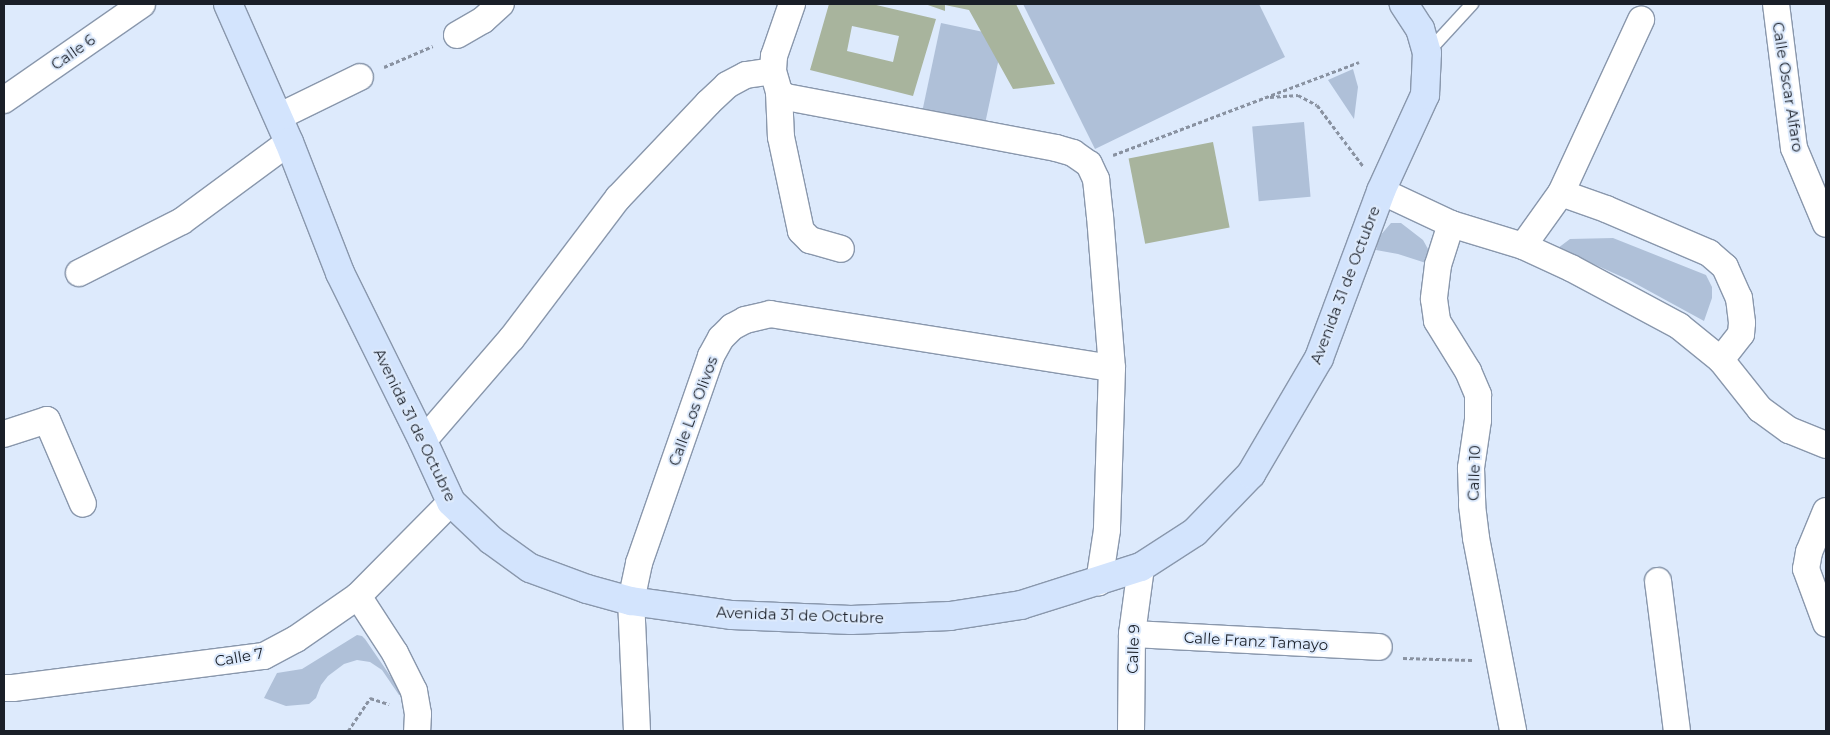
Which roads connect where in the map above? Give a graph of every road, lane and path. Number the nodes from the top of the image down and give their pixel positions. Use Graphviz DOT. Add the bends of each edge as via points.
graph roads {
  1 [pos="142,4"];
  2 [pos="228,4"];
  3 [pos="501,4"];
  4 [pos="792,4"];
  5 [pos="1404,4"];
  6 [pos="1472,4"];
  7 [pos="1776,4"];
  8 [pos="1641,20"];
  9 [pos="457,35"];
  10 [pos="1427,54"];
  11 [pos="1358,62"];
  12 [pos="360,77"];
  13 [pos="776,82"];
  14 [pos="1265,98"];
  15 [pos="4,100"];
  16 [pos="278,117"];
  17 [pos="289,142"];
  18 [pos="1089,164"];
  19 [pos="1382,191"];
  20 [pos="1561,193"];
  21 [pos="1451,224"];
  22 [pos="1826,224"];
  23 [pos="1523,246"];
  24 [pos="841,249"];
  25 [pos="79,273"];
  26 [pos="1721,360"];
  27 [pos="1112,368"];
  28 [pos="4,434"];
  29 [pos="423,441"];
  30 [pos="1826,445"];
  31 [pos="450,502"];
  32 [pos="83,504"];
  33 [pos="1826,511"];
  34 [pos="1141,567"];
  35 [pos="1658,581"];
  36 [pos="1099,582"];
  37 [pos="358,596"];
  38 [pos="631,601"];
  39 [pos="1826,623"];
  40 [pos="1132,634"];
  41 [pos="1387,652"];
  42 [pos="1499,660"];
  43 [pos="4,688"];
  44 [pos="418,723"];
  45 [pos="348,731"];
  46 [pos="637,731"];
  47 [pos="1131,731"];
  48 [pos="1513,731"];
  49 [pos="1677,731"];
  1 -- 15 [label="street, Calle 6"];
  2 -- 16 [label="main road, Avenida 31 de Octubre"];
  3 -- 9 [label="street" via="483,20"];
  4 -- 13 [label="street" via="774,56"];
  5 -- 10 [label="main road, Avenida 31 de Octubre" via="1420,29"];
  6 -- 10 [label="lane"];
  7 -- 22 [label="street, Calle Oscar Alfaro" via="1794,148"];
  8 -- 20 [label="street"];
  9 -- 12 [label="path"];
  10 -- 19 [label="main road, Avenida 31 de Octubre" via="1425,95"];
  11 -- 14 [label="path"];
  12 -- 16 [label="street"];
  13 -- 18 [label="street" via="786,97 1056,148 1073,153"];
  13 -- 24 [label="street" via="781,137 801,231 810,240"];
  13 -- 29 [label="street" via="746,75 728,85 708,103 618,198 512,338"];
  14 -- 18 [label="path"];
  14 -- 19 [label="path" via="1298,95 1317,105"];
  16 -- 17 [label="main road, Avenida 31 de Octubre"];
  17 -- 25 [label="street" via="182,221"];
  17 -- 29 [label="main road, Avenida 31 de Octubre" via="340,273"];
  18 -- 27 [label="street" via="1096,179"];
  19 -- 21 [label="street, Avenida 31 de Octubre"];
  19 -- 34 [label="main road, Avenida 31 de Octubre" via="1319,358 1251,474 1195,532"];
  20 -- 23 [label="street"];
  20 -- 26 [label="street" via="1709,253 1725,268 1739,298 1742,323 1741,334"];
  21 -- 23 [label="street, Avenida 31 de Octubre"];
  21 -- 42 [label="street, Calle 10" via="1438,265 1434,299 1437,321 1468,371 1478,395 1471,468 1472,505"];
  23 -- 26 [label="street, Avenida 31 de Octubre" via="1679,326"];
  26 -- 30 [label="street, Avenida 31 de Octubre" via="1760,409 1789,430"];
  27 -- 36 [label="street" via="1107,530"];
  27 -- 38 [label="street, Calle Los Olivos" via="801,318 770,314 745,320 721,338 711,356 639,563"];
  28 -- 32 [label="street" via="47,420"];
  29 -- 31 [label="main road, Avenida 31 de Octubre"];
  31 -- 37 [label="street, Calle 7"];
  31 -- 38 [label="main road, Avenida 31 de Octubre" via="491,540 530,568"];
  33 -- 39 [label="street" via="1809,552 1806,569"];
  34 -- 36 [label="main road, Avenida 31 de Octubre"];
  34 -- 40 [label="street, Calle 9"];
  35 -- 49 [label="street"];
  36 -- 38 [label="main road, Avenida 31 de Octubre" via="1012,607 950,616 851,620 732,615"];
  37 -- 43 [label="street, Calle 7" via="296,639 264,656"];
  37 -- 44 [label="street" via="395,653 414,690"];
  38 -- 46 [label="street, Calle Los Olivos"];
  40 -- 41 [label="street, Calle Franz Tamayo"];
  40 -- 47 [label="street, Calle 9"];
  41 -- 42 [label="path"];
  42 -- 48 [label="street, Calle 10"];
  44 -- 45 [label="path" via="370,698"];
}
